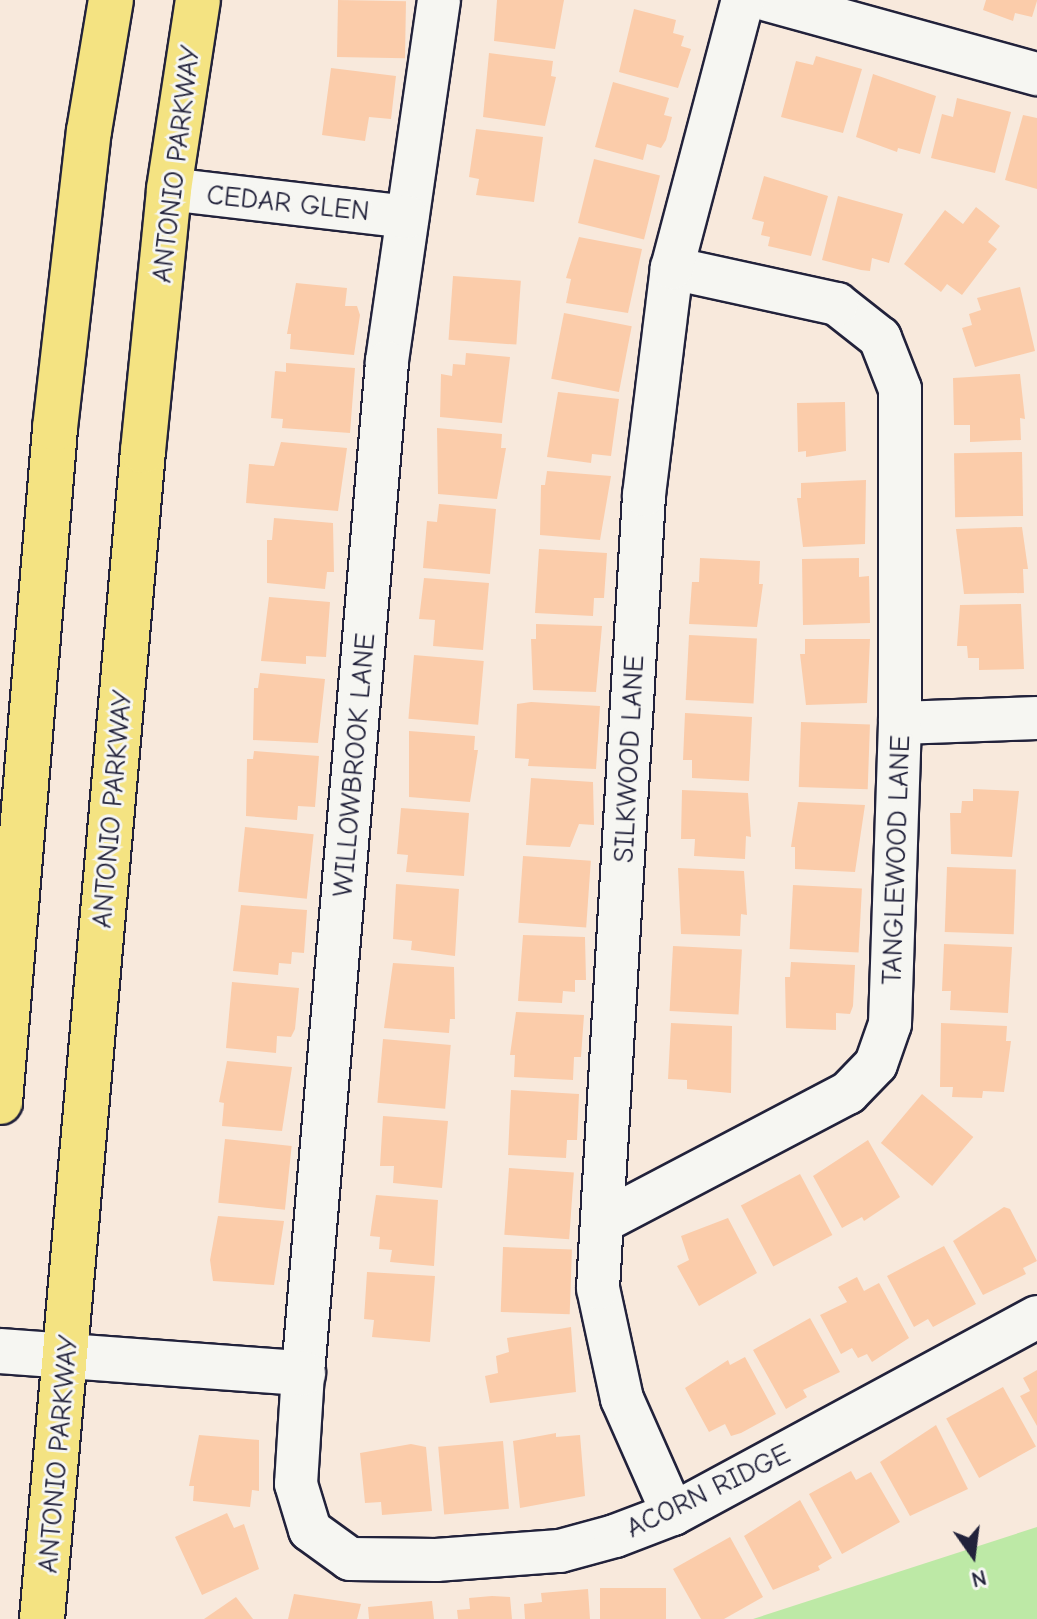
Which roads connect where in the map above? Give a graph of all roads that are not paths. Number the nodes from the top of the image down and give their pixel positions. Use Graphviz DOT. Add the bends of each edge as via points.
graph roads {
  1 [pos="111,0"];
  2 [pos="198,0"];
  3 [pos="439,0"];
  4 [pos="743,0"];
  5 [pos="768,0"];
  6 [pos="1037,74"];
  7 [pos="169,189"];
  8 [pos="407,217"];
  9 [pos="672,268"];
  10 [pos="1037,718"];
  11 [pos="900,723"];
  12 [pos="0,1102"];
  13 [pos="602,1222"];
  14 [pos="1037,1317"];
  15 [pos="0,1351"];
  16 [pos="67,1357"];
  17 [pos="303,1373"];
  18 [pos="673,1514"];
  19 [pos="310,1530"];
  20 [pos="42,1619"];
  1 -- 12 [label="main road" via="89,131 55,428"];
  2 -- 7 [label="main road, ANTONIO PARKWAY"];
  3 -- 8 [label="street, WILLOWBROOK LANE"];
  4 -- 9 [label="street, SILKWOOD LANE"];
  5 -- 6 [label="street"];
  7 -- 8 [label="street, CEDAR GLEN"];
  7 -- 16 [label="main road, ANTONIO PARKWAY"];
  8 -- 17 [label="street, WILLOWBROOK LANE" via="387,362"];
  9 -- 11 [label="street, TANGLEWOOD LANE" via="837,304 880,338 900,389"];
  9 -- 13 [label="street, SILKWOOD LANE" via="644,495"];
  10 -- 11 [label="street"];
  11 -- 13 [label="street, TANGLEWOOD LANE" via="890,1024 876,1064 848,1093"];
  13 -- 18 [label="street, SILKWOOD LANE" via="598,1288 622,1399"];
  14 -- 18 [label="street, ACORN RIDGE"];
  15 -- 16 [label="street"];
  16 -- 17 [label="street"];
  16 -- 20 [label="main road, ANTONIO PARKWAY"];
  17 -- 19 [label="street, WILLOWBROOK LANE" via="296,1484"];
  18 -- 19 [label="street, ACORN RIDGE" via="560,1551 436,1560 350,1559"];
}
